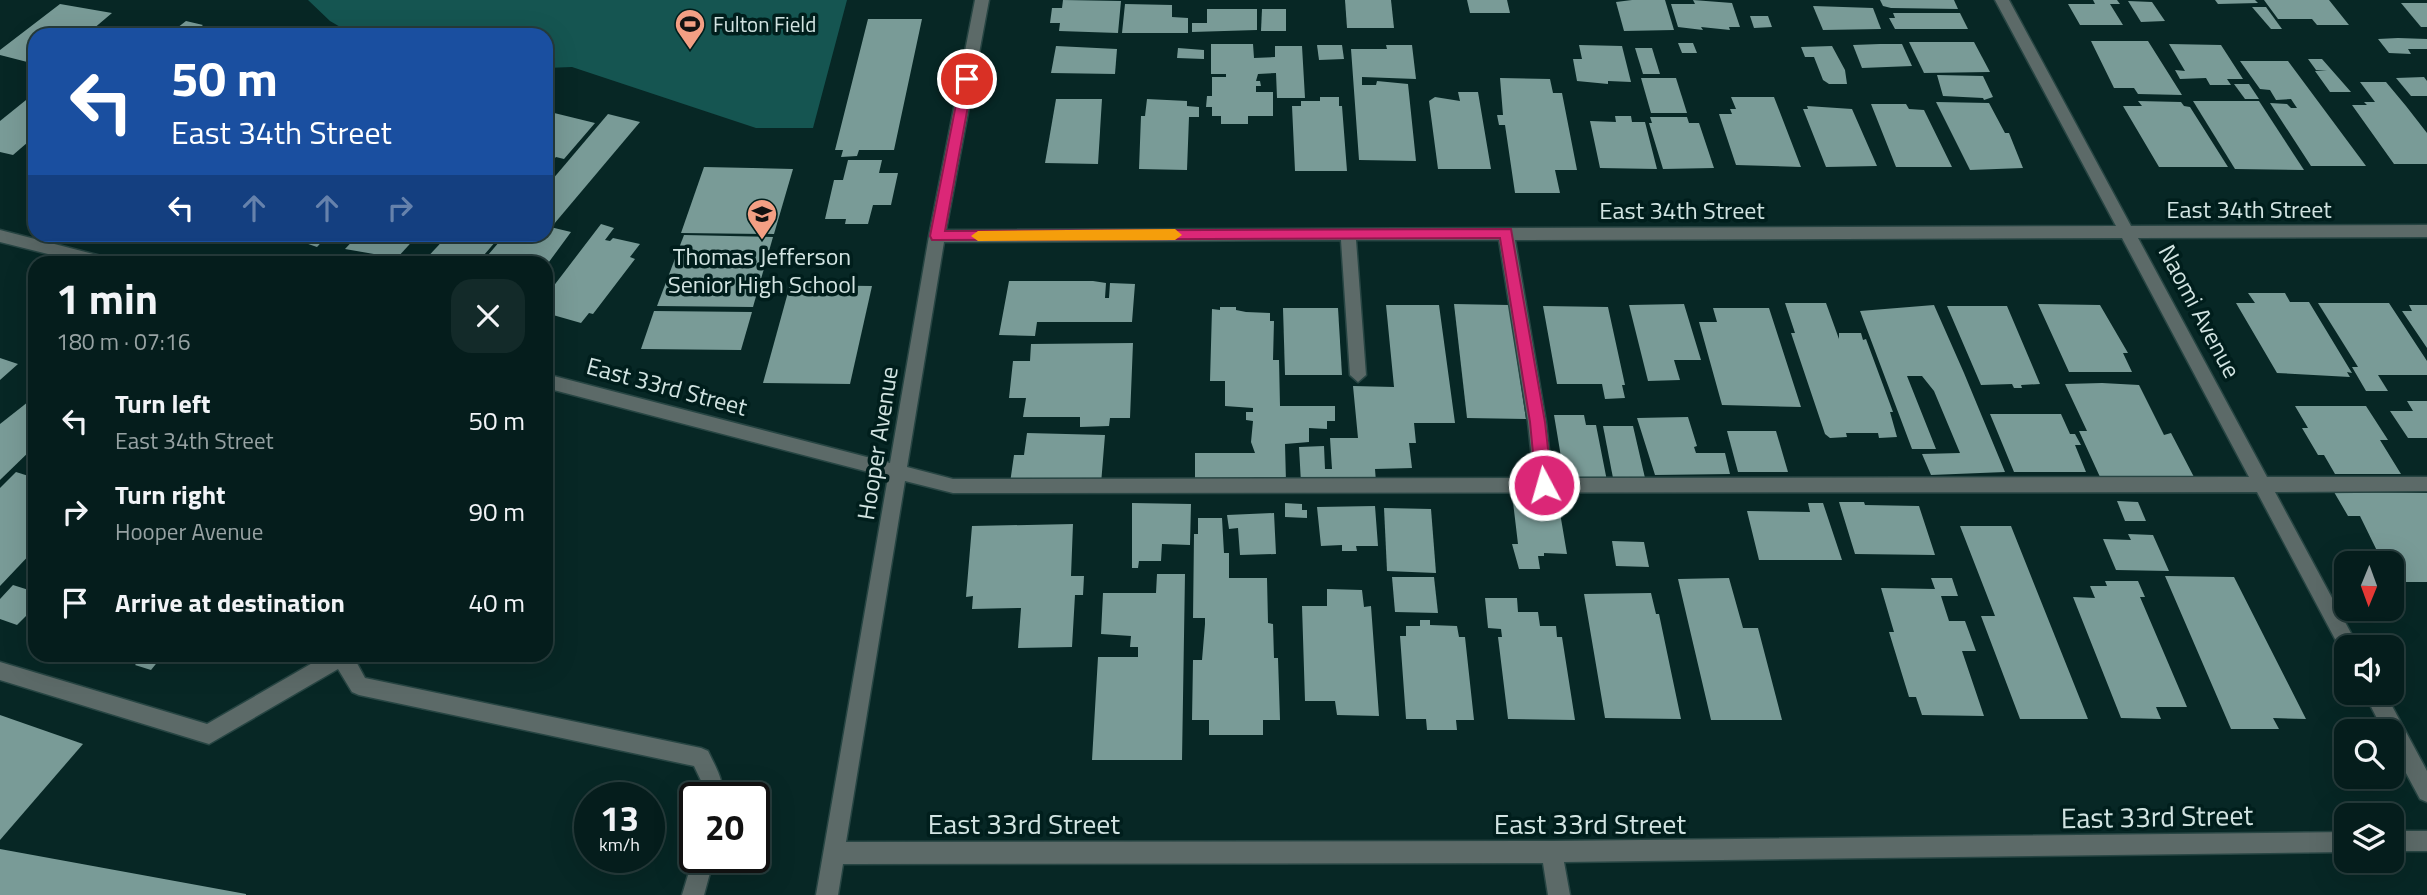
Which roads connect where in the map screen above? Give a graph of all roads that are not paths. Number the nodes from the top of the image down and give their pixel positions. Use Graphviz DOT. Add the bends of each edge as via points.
graph roads {
  1 [pos="982,0"];
  2 [pos="2001,0"];
  3 [pos="2427,231"];
  4 [pos="2129,232"];
  5 [pos="1506,233"];
  6 [pos="1348,234"];
  7 [pos="0,236"];
  8 [pos="937,236"];
  9 [pos="78,256"];
  10 [pos="1358,375"];
  11 [pos="553,383"];
  12 [pos="898,470"];
  13 [pos="2262,484"];
  14 [pos="2427,484"];
  15 [pos="1544,485"];
  16 [pos="2343,635"];
  17 [pos="332,662"];
  18 [pos="345,662"];
  19 [pos="0,671"];
  20 [pos="2380,705"];
  21 [pos="712,782"];
  22 [pos="2427,792"];
  23 [pos="2404,841"];
  24 [pos="2427,841"];
  25 [pos="2334,842"];
  26 [pos="1552,852"];
  27 [pos="834,853"];
  28 [pos="699,873"];
  29 [pos="693,895"];
  30 [pos="827,895"];
  31 [pos="1559,895"];
  1 -- 8 [label="street, Hooper Avenue"];
  2 -- 4 [label="street, Naomi Avenue"];
  3 -- 4 [label="street, East 34th Street"];
  4 -- 5 [label="street, East 34th Street"];
  4 -- 13 [label="street, Naomi Avenue"];
  5 -- 6 [label="street, East 34th Street"];
  5 -- 15 [label="street"];
  6 -- 8 [label="street, East 34th Street"];
  6 -- 10 [label="street"];
  7 -- 9 [label="street"];
  8 -- 12 [label="street, Hooper Avenue"];
  11 -- 12 [label="street, East 33rd Street" via="854,463"];
  12 -- 15 [label="street, East 33rd Street" via="953,486"];
  12 -- 27 [label="street, Hooper Avenue"];
  13 -- 14 [label="street, East 33rd Street"];
  13 -- 15 [label="street, East 33rd Street"];
  13 -- 16 [label="street, Naomi Avenue"];
  17 -- 19 [label="street" via="209,734"];
  18 -- 21 [label="street" via="359,686 701,758"];
  20 -- 22 [label="street"];
  23 -- 24 [label="street"];
  25 -- 26 [label="street, East 33rd Street"];
  26 -- 27 [label="street, East 33rd Street"];
  26 -- 31 [label="street"];
  27 -- 30 [label="street, Hooper Avenue"];
  28 -- 29 [label="street"];
}
